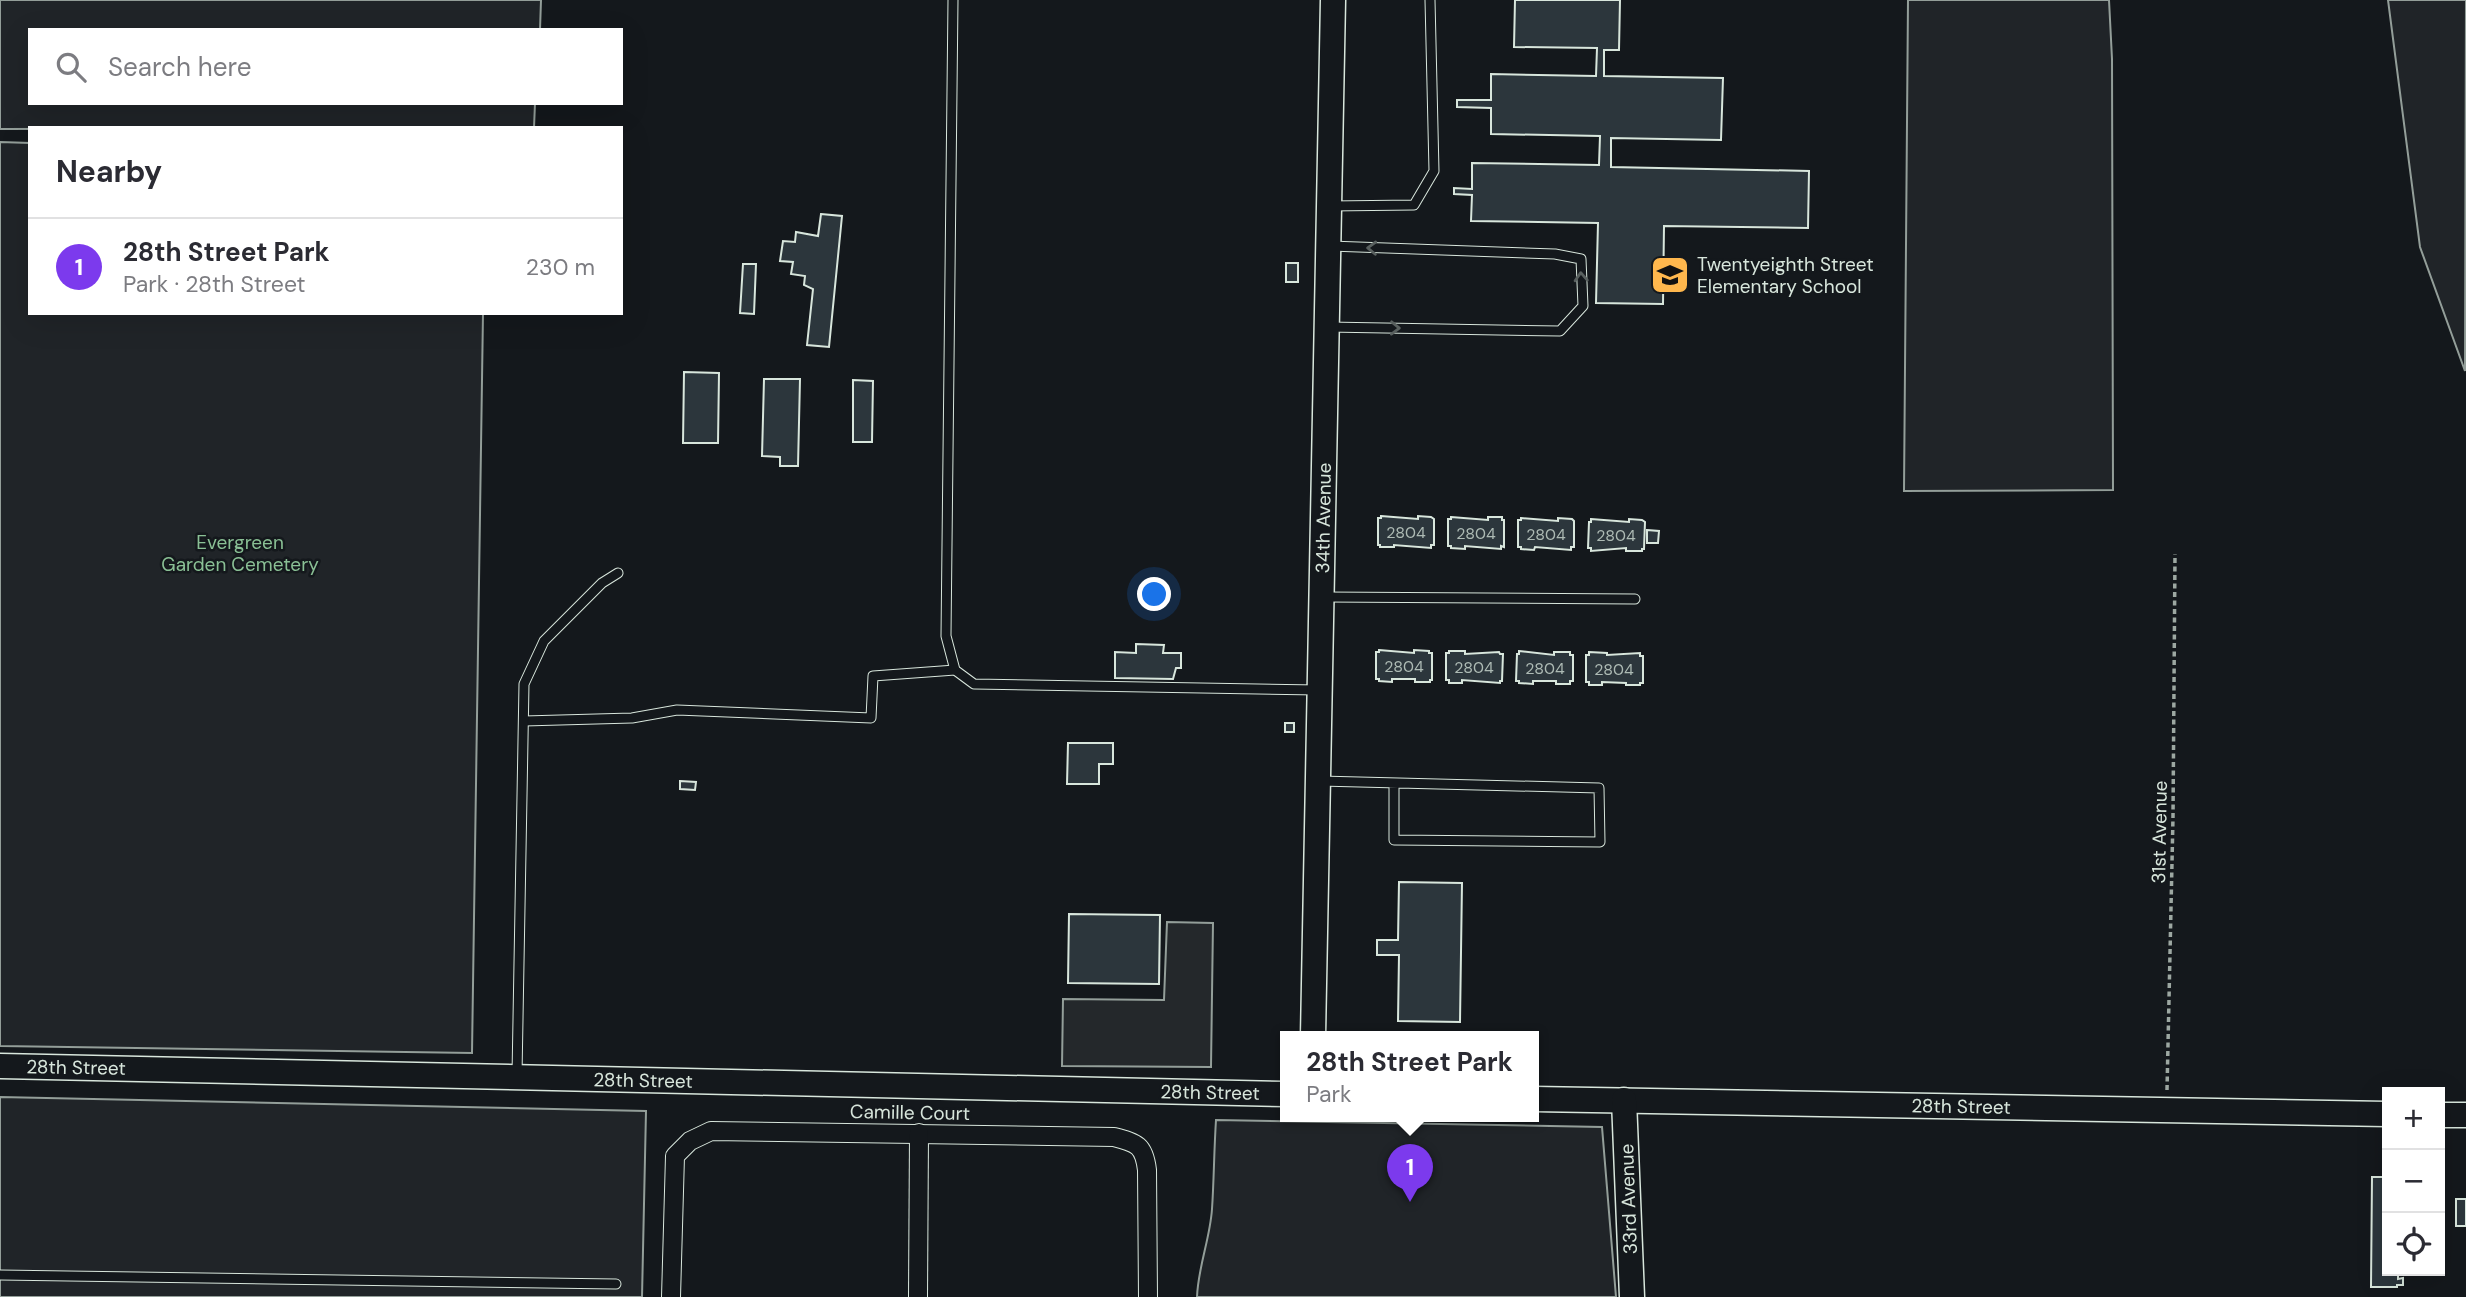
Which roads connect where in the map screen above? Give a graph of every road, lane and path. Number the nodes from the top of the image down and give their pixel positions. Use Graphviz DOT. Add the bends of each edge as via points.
graph roads {
  1 [pos="953,0"];
  2 [pos="1332,0"];
  3 [pos="1430,0"];
  4 [pos="1329,206"];
  5 [pos="1328,246"];
  6 [pos="1326,327"];
  7 [pos="2175,554"];
  8 [pos="618,573"];
  9 [pos="1322,597"];
  10 [pos="1635,599"];
  11 [pos="955,670"];
  12 [pos="1320,690"];
  13 [pos="524,721"];
  14 [pos="1318,781"];
  15 [pos="1394,783"];
  16 [pos="1313,1031"];
  17 [pos="0,1066"];
  18 [pos="517,1077"];
  19 [pos="1280,1094"];
  20 [pos="1539,1099"];
  21 [pos="1624,1100"];
  22 [pos="2167,1110"];
  23 [pos="2382,1114"];
  24 [pos="2445,1115"];
  25 [pos="2466,1115"];
  26 [pos="919,1133"];
  27 [pos="0,1275"];
  28 [pos="616,1284"];
  29 [pos="671,1297"];
  30 [pos="918,1297"];
  31 [pos="1148,1297"];
  32 [pos="1632,1297"];
  1 -- 11 [label="lane" via="946,636"];
  2 -- 4 [label="main road, 34th Avenue"];
  3 -- 4 [label="lane" via="1434,171 1414,205"];
  4 -- 5 [label="main road, 34th Avenue"];
  5 -- 6 [label="main road, 34th Avenue"];
  6 -- 5 [label="lane, one-way" via="1560,331 1583,306 1581,259 1555,254"];
  6 -- 9 [label="main road, 34th Avenue"];
  7 -- 22 [label="path, 31st Avenue"];
  8 -- 13 [label="lane" via="544,641 524,684"];
  9 -- 10 [label="lane"];
  9 -- 12 [label="main road, 34th Avenue"];
  11 -- 12 [label="lane" via="974,684"];
  11 -- 13 [label="lane" via="873,676 871,718 677,710 632,718"];
  12 -- 14 [label="main road, 34th Avenue"];
  13 -- 18 [label="lane"];
  14 -- 15 [label="lane"];
  14 -- 16 [label="main road, 34th Avenue"];
  15 -- 15 [label="lane" via="1600,788 1600,842 1394,840"];
  17 -- 18 [label="main road, 28th Street"];
  18 -- 19 [label="main road, 28th Street"];
  20 -- 21 [label="main road, 28th Street"];
  21 -- 22 [label="main road, 28th Street"];
  21 -- 32 [label="main road, 33rd Avenue"];
  22 -- 23 [label="main road, 28th Street"];
  24 -- 25 [label="main road"];
  26 -- 29 [label="street, Camille Court" via="711,1131 690,1141 675,1156"];
  26 -- 30 [label="street"];
  26 -- 31 [label="street, Camille Court" via="1114,1137 1134,1142 1145,1154 1147,1170"];
  27 -- 28 [label="lane"];
}
